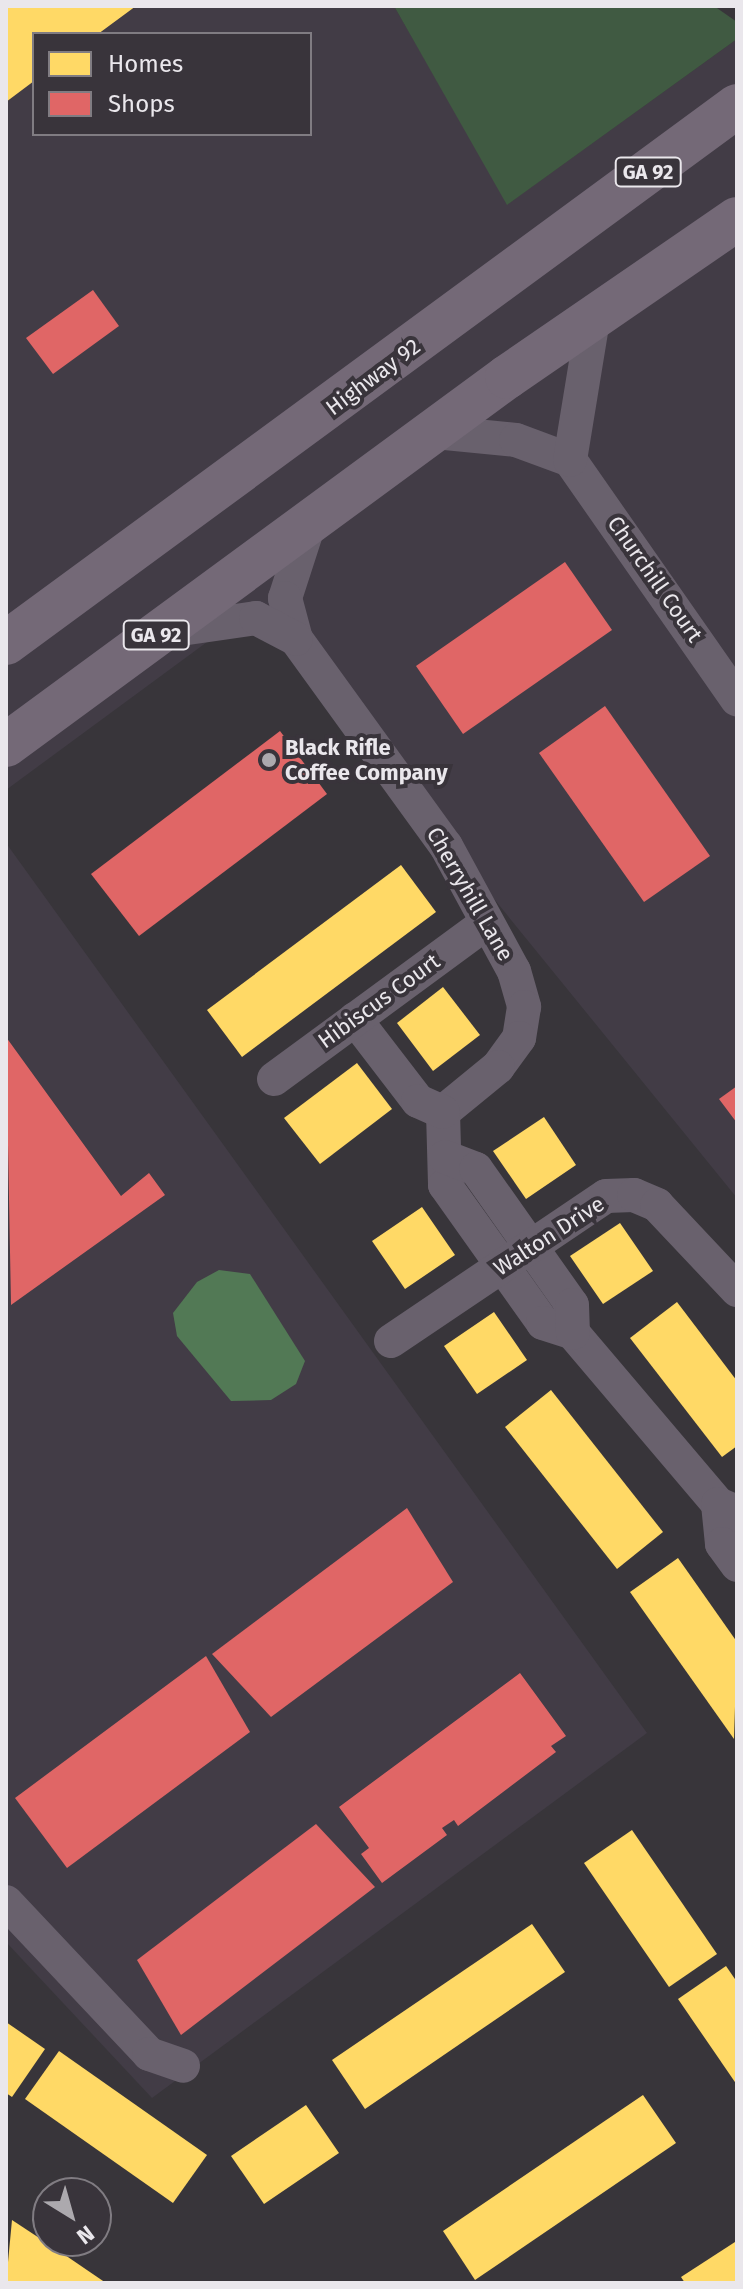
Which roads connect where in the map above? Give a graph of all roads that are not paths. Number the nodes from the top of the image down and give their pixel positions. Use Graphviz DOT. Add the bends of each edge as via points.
graph roads {
  1 [pos="737,106"];
  2 [pos="737,219"];
  3 [pos="593,320"];
  4 [pos="435,432"];
  5 [pos="570,460"];
  6 [pos="308,527"];
  7 [pos="157,634"];
  8 [pos="296,639"];
  9 [pos="6,643"];
  10 [pos="737,699"];
  11 [pos="6,745"];
  12 [pos="485,924"];
  13 [pos="355,1019"];
  14 [pos="274,1079"];
  15 [pos="443,1112"];
  16 [pos="445,1157"];
  17 [pos="529,1246"];
  18 [pos="500,1267"];
  19 [pos="737,1290"];
  20 [pos="573,1333"];
  21 [pos="391,1341"];
  22 [pos="727,1508"];
  23 [pos="737,1565"];
  24 [pos="6,1902"];
  25 [pos="183,2066"];
  1 -- 9 [label="main road, Highway 92 / GA 92"];
  2 -- 3 [label="main road, GA 92"];
  3 -- 4 [label="main road, GA 92"];
  3 -- 5 [label="street"];
  4 -- 5 [label="street" via="516,440"];
  4 -- 6 [label="main road, GA 92"];
  5 -- 10 [label="street, Churchill Court"];
  6 -- 7 [label="main road, GA 92"];
  6 -- 8 [label="street" via="285,598"];
  7 -- 8 [label="street" via="256,618"];
  7 -- 11 [label="main road, GA 92"];
  8 -- 12 [label="street, Cherryhill Lane" via="446,846"];
  12 -- 13 [label="street, Hibiscus Court"];
  12 -- 15 [label="street, Cherryhill Lane" via="514,971 524,1007 519,1038 498,1067"];
  13 -- 14 [label="street, Hibiscus Court"];
  13 -- 15 [label="street" via="418,1101"];
  15 -- 16 [label="street"];
  16 -- 17 [label="street" via="476,1169"];
  16 -- 18 [label="street" via="445,1185"];
  17 -- 18 [label="street, Walton Drive"];
  17 -- 19 [label="street, Walton Drive" via="606,1196 634,1195 657,1205"];
  17 -- 20 [label="street" via="572,1305"];
  18 -- 20 [label="street" via="543,1323"];
  18 -- 21 [label="street, Walton Drive"];
  20 -- 22 [label="street"];
  22 -- 23 [label="street" via="722,1544"];
  24 -- 25 [label="street" via="149,2054"];
}
